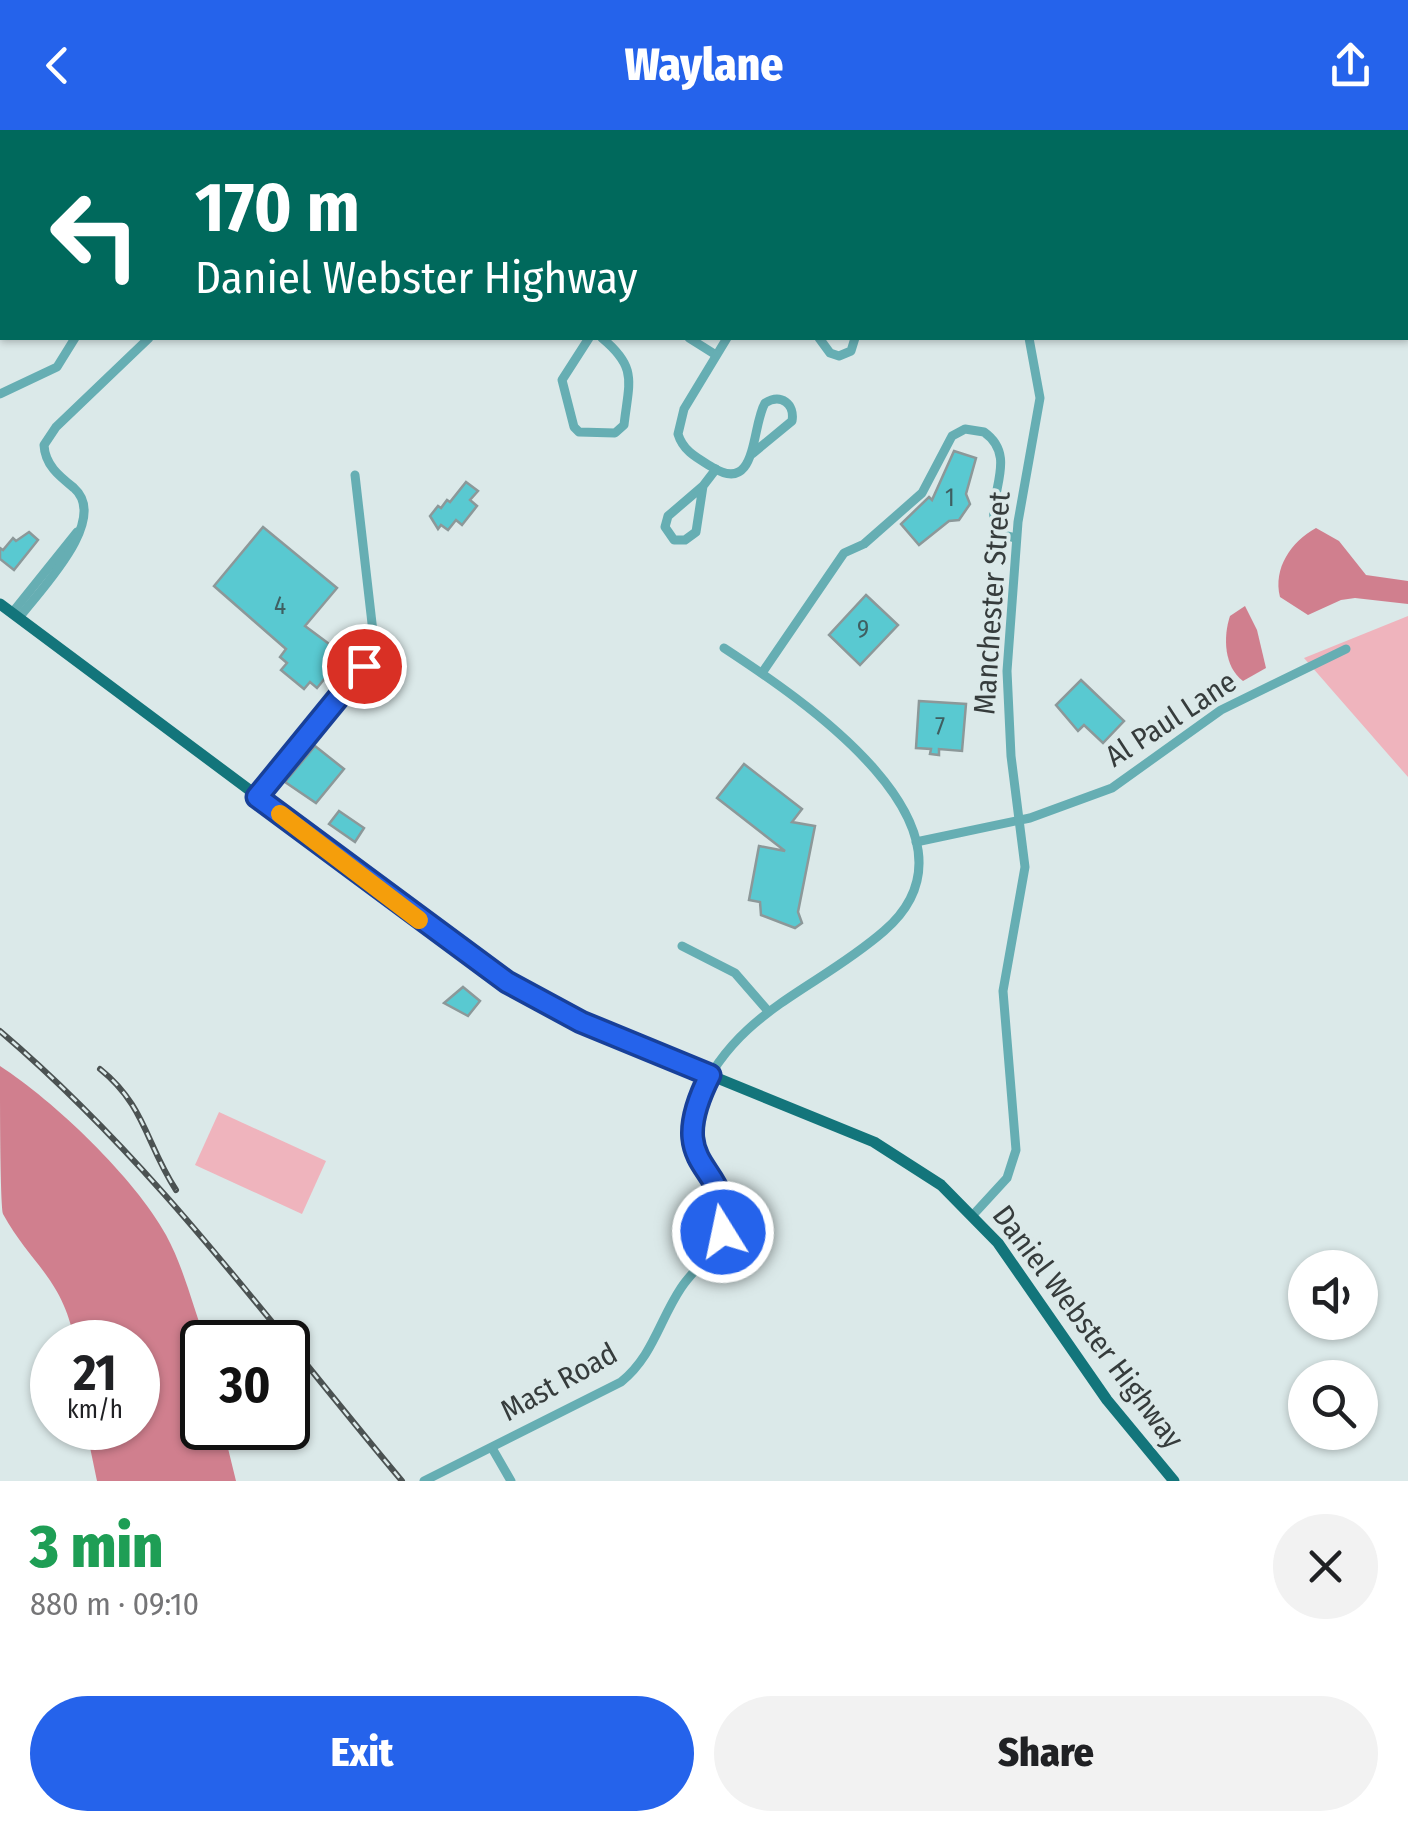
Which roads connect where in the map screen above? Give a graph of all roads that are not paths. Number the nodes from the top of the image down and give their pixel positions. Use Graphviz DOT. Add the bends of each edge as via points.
graph roads {
  1 [pos="74,340"];
  2 [pos="147,340"];
  3 [pos="588,340"];
  4 [pos="604,340"];
  5 [pos="692,340"];
  6 [pos="726,340"];
  7 [pos="820,340"];
  8 [pos="855,340"];
  9 [pos="1029,340"];
  10 [pos="716,355"];
  11 [pos="0,394"];
  12 [pos="752,454"];
  13 [pos="716,469"];
  14 [pos="355,475"];
  15 [pos="703,486"];
  16 [pos="1016,538"];
  17 [pos="0,604"];
  18 [pos="16,616"];
  19 [pos="724,648"];
  20 [pos="1346,649"];
  21 [pos="762,673"];
  22 [pos="257,797"];
  23 [pos="1020,820"];
  24 [pos="916,842"];
  25 [pos="682,946"];
  26 [pos="768,1010"];
  27 [pos="710,1075"];
  28 [pos="972,1215"];
  29 [pos="492,1448"];
  30 [pos="424,1481"];
  31 [pos="511,1481"];
  32 [pos="1174,1481"];
  1 -- 11 [label="street" via="53,370"];
  2 -- 18 [label="street" via="44,445 53,470 84,502 86,516 73,546"];
  3 -- 4 [label="street" via="562,380 574,427 615,433 624,425 630,368"];
  5 -- 10 [label="street"];
  6 -- 10 [label="street"];
  7 -- 8 [label="street" via="839,356 853,349"];
  9 -- 16 [label="street, Manchester Street" via="1040,398"];
  10 -- 13 [label="street" via="678,427 684,447"];
  12 -- 12 [label="street" via="762,407 770,400 786,402 792,421"];
  12 -- 13 [label="street" via="733,475"];
  13 -- 15 [label="street"];
  14 -- 22 [label="street" via="372,650"];
  15 -- 15 [label="street" via="696,532 674,540 665,527 668,516"];
  16 -- 21 [label="street" via="998,534 994,524 999,448 984,432 958,432 946,441 922,493 864,544 844,553"];
  16 -- 23 [label="street, Manchester Street" via="1007,694"];
  17 -- 18 [label="main road, Daniel Webster Highway"];
  18 -- 22 [label="main road, Daniel Webster Highway"];
  19 -- 21 [label="street"];
  20 -- 23 [label="street, Al Paul Lane" via="1221,710 1112,788"];
  21 -- 24 [label="street" via="854,744 892,792"];
  22 -- 27 [label="main road, Daniel Webster Highway" via="507,982 581,1022"];
  23 -- 24 [label="street, Al Paul Lane"];
  23 -- 28 [label="street, Manchester Street" via="1024,880 1003,991 1016,1150 1007,1178"];
  24 -- 26 [label="street, Mast Road" via="912,890 897,918"];
  25 -- 26 [label="street" via="736,974"];
  26 -- 27 [label="street, Mast Road" via="730,1045"];
  27 -- 28 [label="main road, Daniel Webster Highway" via="889,1150 941,1184"];
  27 -- 29 [label="street, Mast Road" via="690,1135 723,1202 723,1232 714,1250 681,1288 638,1368"];
  28 -- 32 [label="main road, Daniel Webster Highway"];
  29 -- 30 [label="street, Mast Road"];
  29 -- 31 [label="street"];
}
